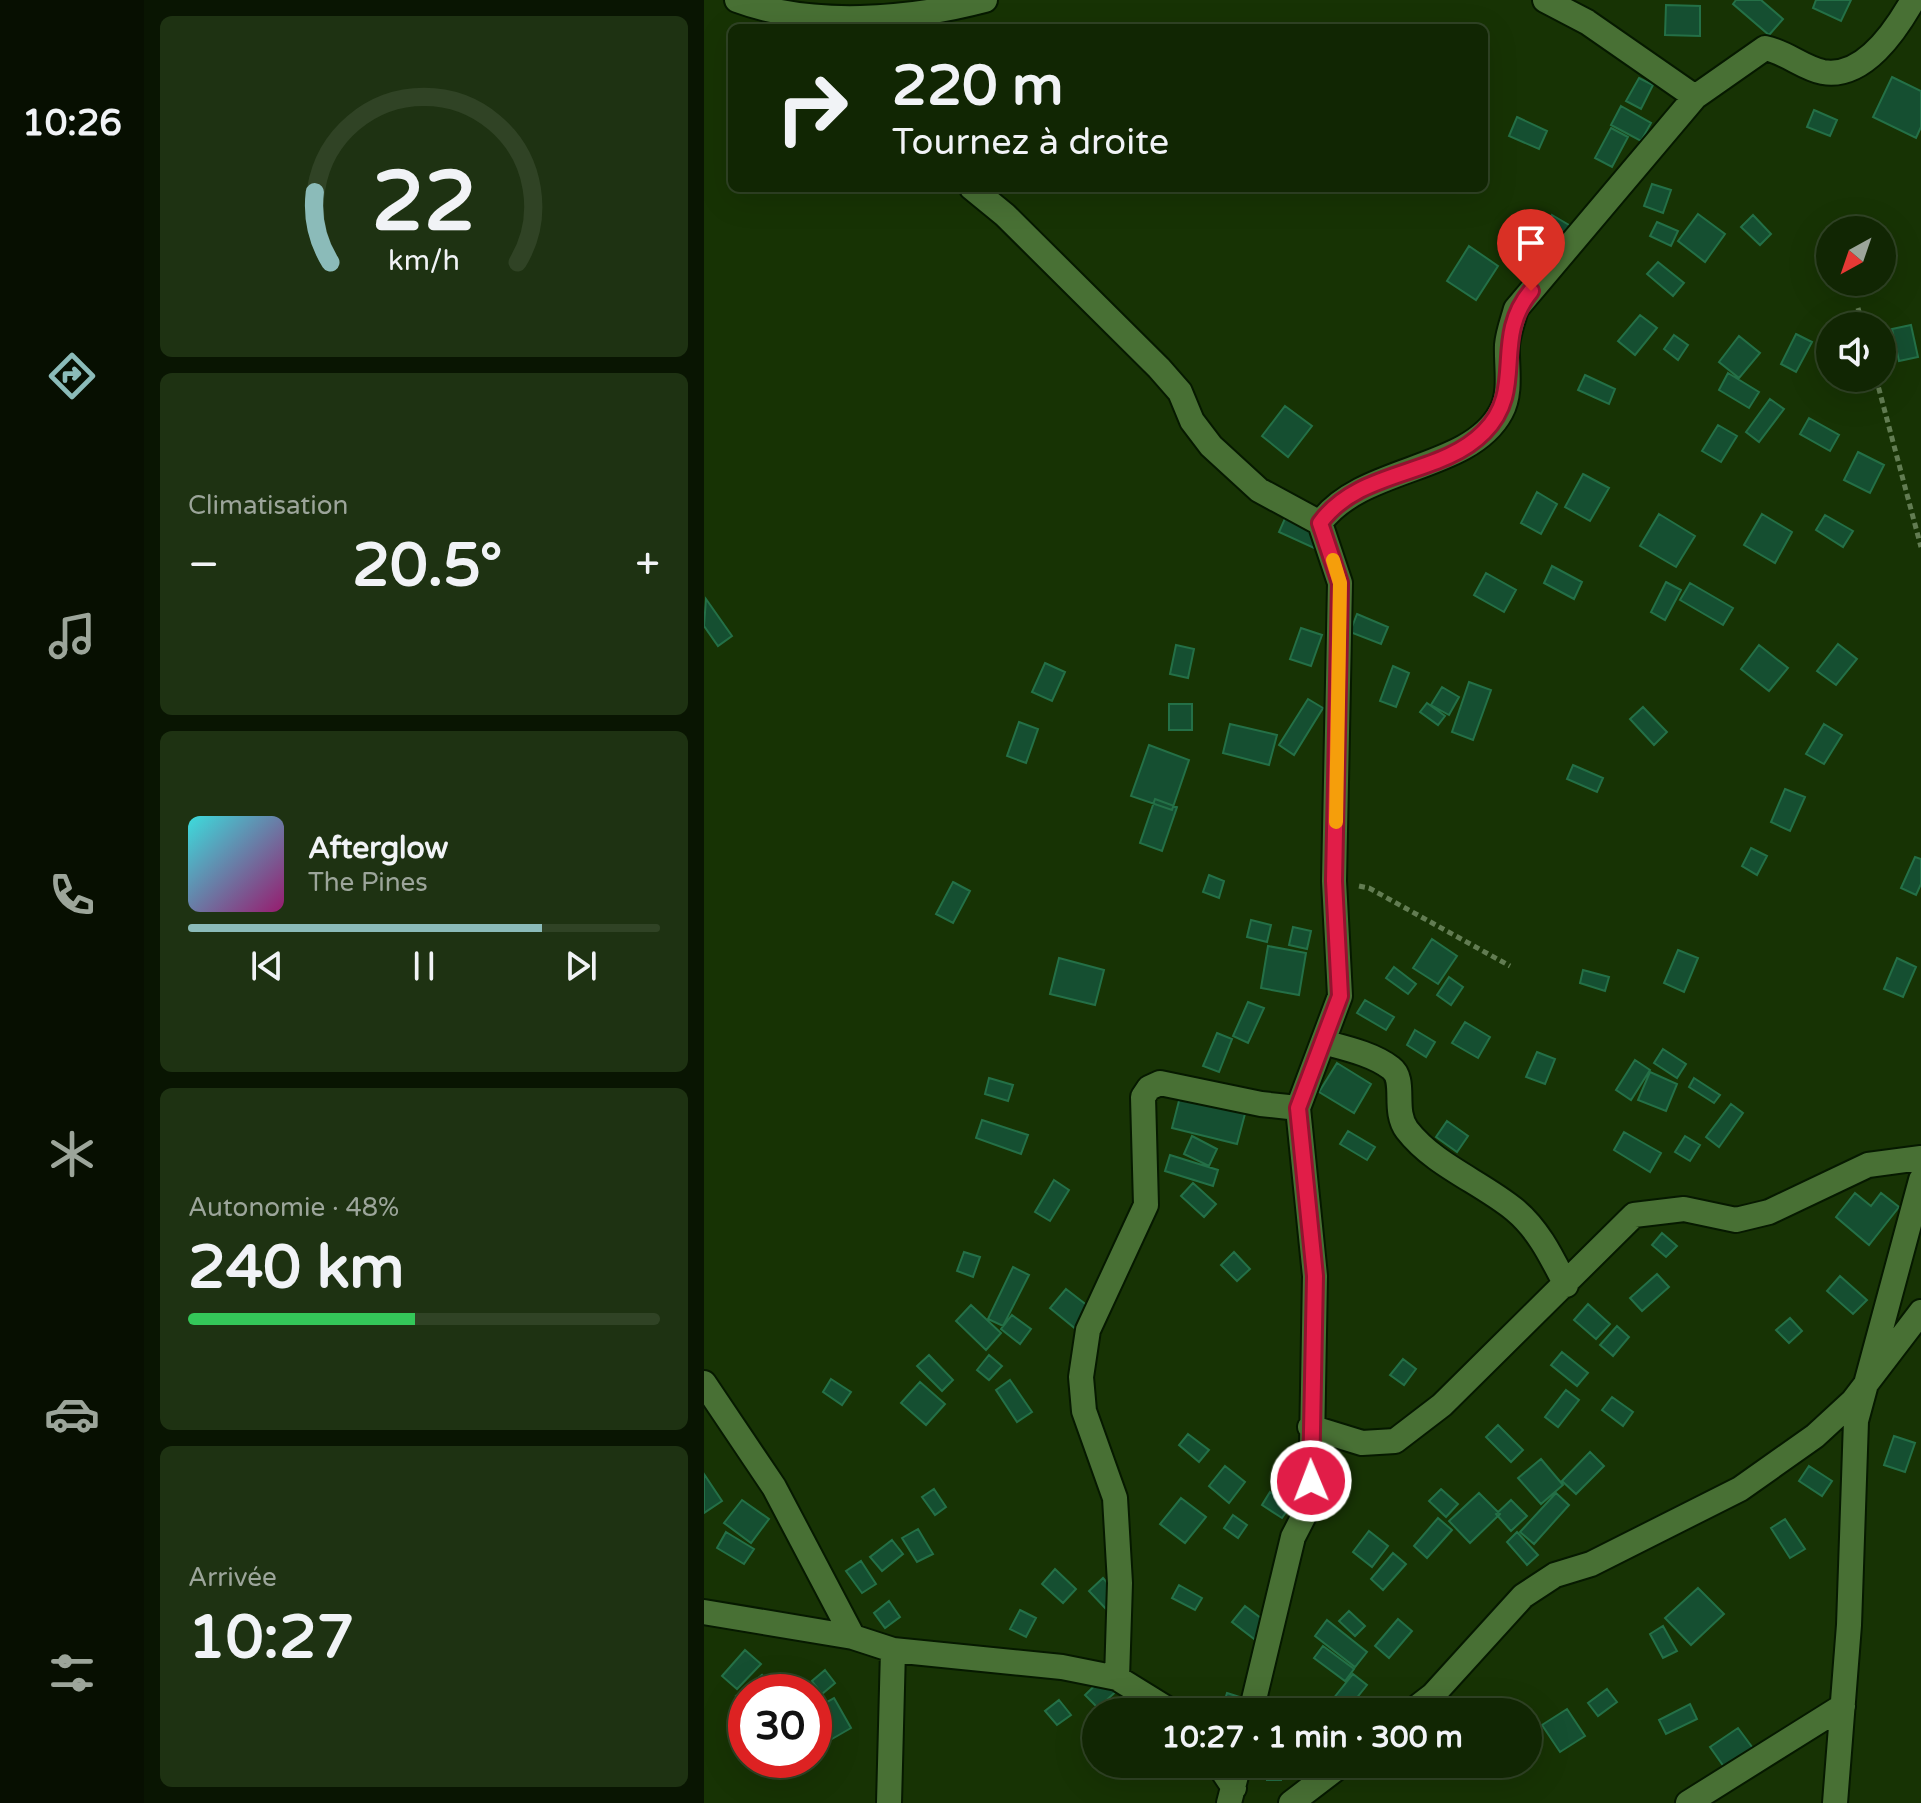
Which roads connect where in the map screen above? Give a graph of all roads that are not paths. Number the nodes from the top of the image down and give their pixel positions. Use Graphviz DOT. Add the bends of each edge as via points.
graph roads {
  1 [pos="737,0"];
  2 [pos="985,0"];
  3 [pos="1545,0"];
  4 [pos="1913,0"];
  5 [pos="765,10"];
  6 [pos="781,24"];
  7 [pos="1695,97"];
  8 [pos="977,192"];
  9 [pos="1320,523"];
  10 [pos="1323,1042"];
  11 [pos="1298,1108"];
  12 [pos="1921,1158"];
  13 [pos="1921,1180"];
  14 [pos="1566,1285"];
  15 [pos="1921,1312"];
  16 [pos="1870,1379"];
  17 [pos="704,1383"];
  18 [pos="1310,1427"];
  19 [pos="704,1612"];
  20 [pos="853,1637"];
  21 [pos="893,1650"];
  22 [pos="1117,1678"];
  23 [pos="1149,1698"];
  24 [pos="1254,1698"];
  25 [pos="1429,1698"];
  26 [pos="1843,1706"];
  27 [pos="1324,1778"];
  28 [pos="889,1803"];
  29 [pos="1291,1803"];
  30 [pos="1688,1803"];
  31 [pos="1835,1803"];
  1 -- 5 [label="street"];
  2 -- 5 [label="street" via="934,13 865,18"];
  3 -- 7 [label="street" via="1587,22"];
  4 -- 7 [label="street" via="1875,52 1838,73 1821,72 1765,48"];
  5 -- 6 [label="street"];
  7 -- 9 [label="street" via="1516,309 1507,342 1502,412 1482,435 1350,496"];
  8 -- 9 [label="street" via="1159,368 1180,392 1192,421 1211,446 1259,490"];
  9 -- 10 [label="street" via="1340,583 1334,881 1340,996"];
  10 -- 11 [label="street"];
  10 -- 14 [label="street" via="1395,1071 1400,1119 1408,1132 1514,1209 1535,1230"];
  11 -- 18 [label="street" via="1315,1276"];
  11 -- 22 [label="street" via="1160,1083 1143,1097 1146,1205 1088,1330 1081,1377 1084,1411 1115,1498 1120,1583"];
  12 -- 14 [label="street" via="1868,1165 1769,1212 1736,1220 1684,1209 1634,1215"];
  13 -- 16 [label="street"];
  14 -- 18 [label="street" via="1442,1405 1395,1441 1362,1443"];
  15 -- 16 [label="street"];
  16 -- 25 [label="street" via="1815,1436 1740,1489 1591,1564 1555,1575 1523,1596"];
  16 -- 26 [label="street" via="1856,1421"];
  17 -- 20 [label="street" via="774,1487"];
  18 -- 24 [label="street" via="1311,1502 1293,1537"];
  19 -- 20 [label="street"];
  20 -- 21 [label="street"];
  21 -- 22 [label="street" via="1062,1667"];
  21 -- 28 [label="street"];
  22 -- 23 [label="street"];
  26 -- 30 [label="street"];
  26 -- 31 [label="street"];
  27 -- 29 [label="street"];
}
